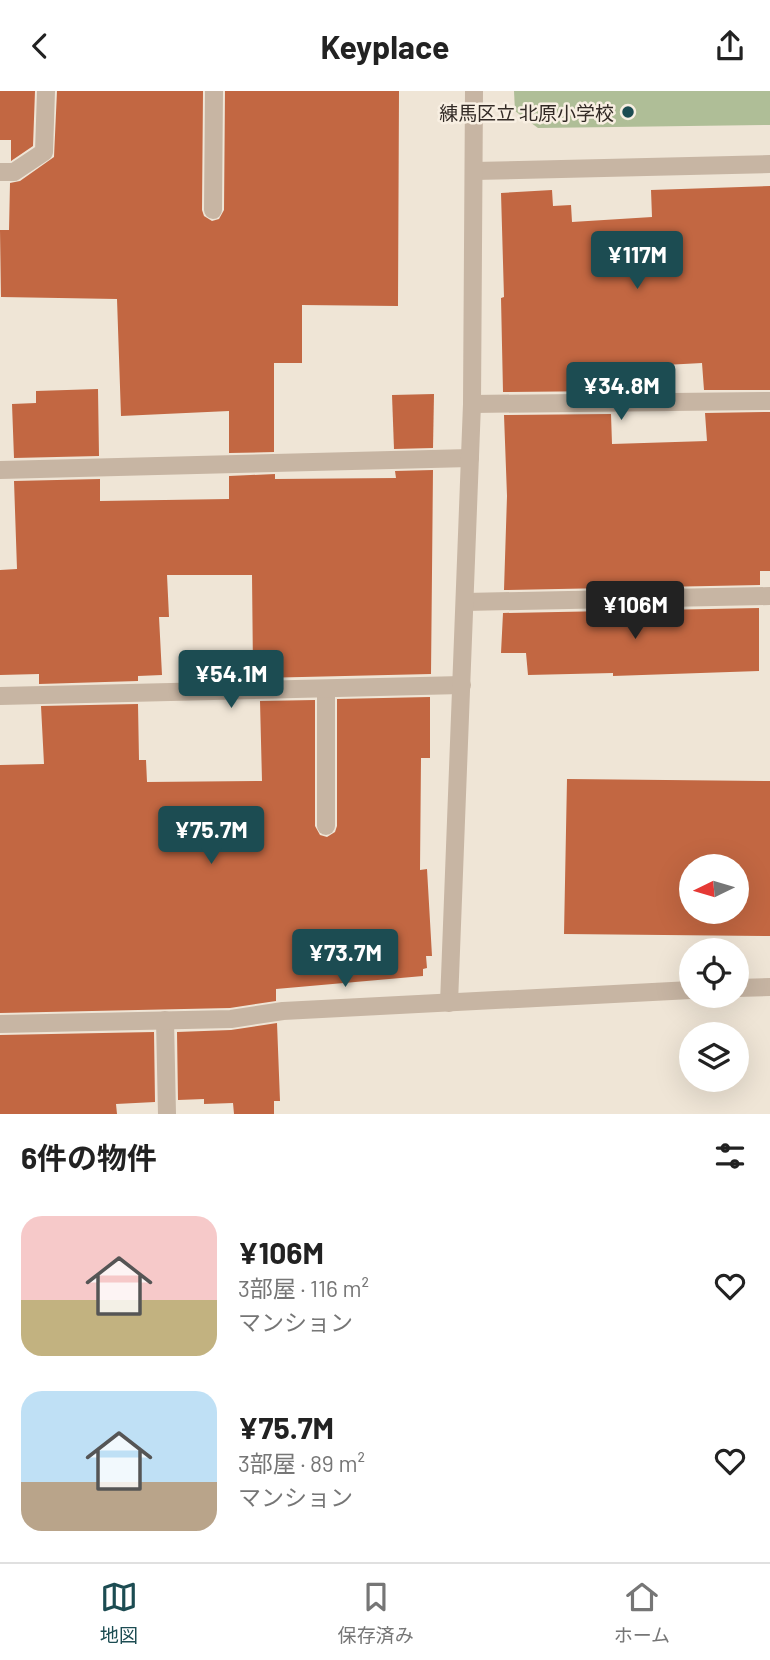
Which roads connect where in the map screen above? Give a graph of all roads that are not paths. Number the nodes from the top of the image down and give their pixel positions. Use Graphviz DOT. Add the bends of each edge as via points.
graph roads {
  1 [pos="46,91"];
  2 [pos="214,91"];
  3 [pos="474,91"];
  4 [pos="770,164"];
  5 [pos="474,171"];
  6 [pos="0,172"];
  7 [pos="214,210"];
  8 [pos="770,401"];
  9 [pos="472,404"];
  10 [pos="470,459"];
  11 [pos="0,470"];
  12 [pos="770,596"];
  13 [pos="465,602"];
  14 [pos="461,685"];
  15 [pos="326,688"];
  16 [pos="0,696"];
  17 [pos="326,826"];
  18 [pos="770,987"];
  19 [pos="749,988"];
  20 [pos="679,992"];
  21 [pos="449,1003"];
  22 [pos="166,1020"];
  23 [pos="0,1024"];
  24 [pos="167,1114"];
  1 -- 6 [label="street" via="44,152 15,172"];
  2 -- 7 [label="street"];
  3 -- 5 [label="street"];
  4 -- 5 [label="street"];
  5 -- 9 [label="street"];
  8 -- 9 [label="street"];
  9 -- 10 [label="street"];
  10 -- 11 [label="street"];
  10 -- 13 [label="street"];
  12 -- 13 [label="street"];
  13 -- 14 [label="street"];
  14 -- 15 [label="street"];
  14 -- 21 [label="street"];
  15 -- 16 [label="street"];
  15 -- 17 [label="street"];
  18 -- 19 [label="street"];
  20 -- 21 [label="street"];
  21 -- 22 [label="street"];
  22 -- 23 [label="street"];
  22 -- 24 [label="street"];
}
